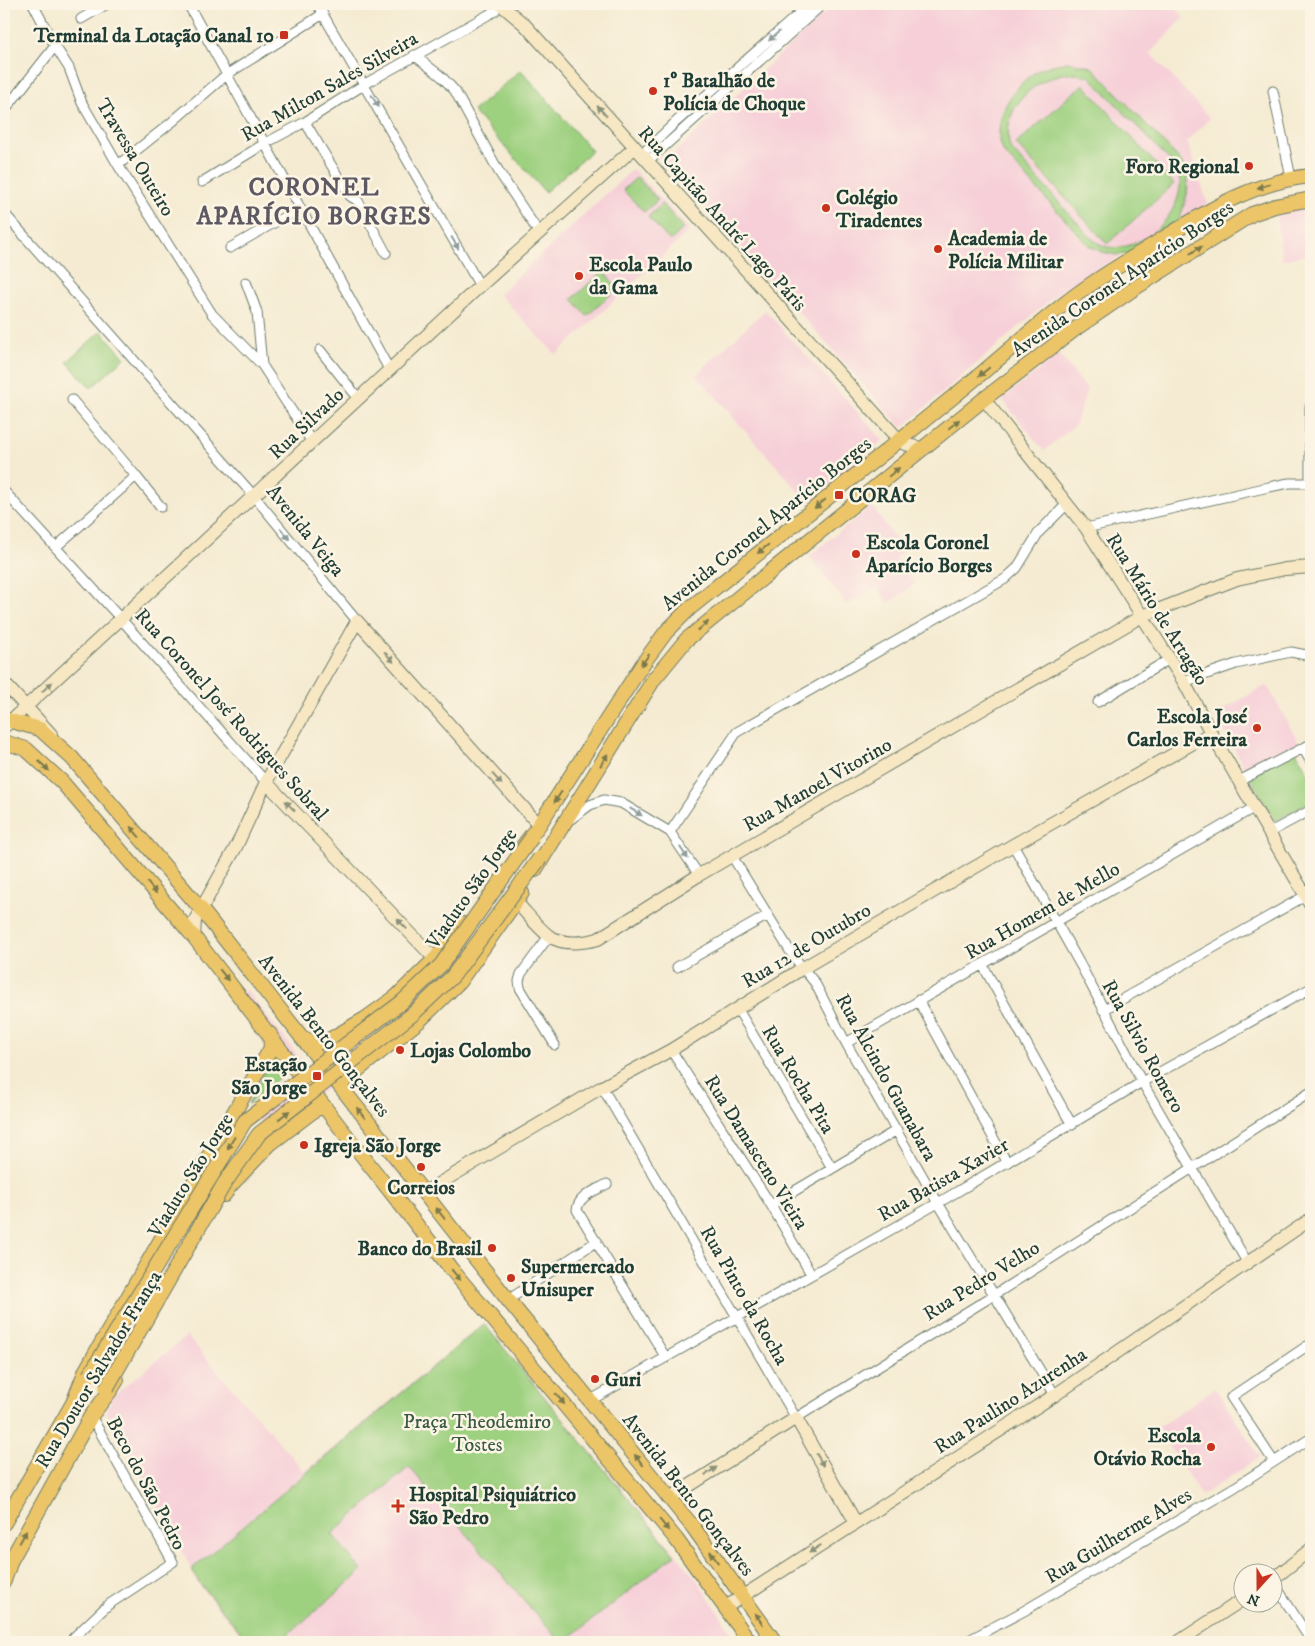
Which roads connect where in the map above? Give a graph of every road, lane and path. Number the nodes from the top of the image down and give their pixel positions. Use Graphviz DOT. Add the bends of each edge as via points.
graph roads {
  1 [pos="33,4"];
  2 [pos="107,4"];
  3 [pos="188,4"];
  4 [pos="317,4"];
  5 [pos="498,4"];
  6 [pos="810,4"];
  7 [pos="823,4"];
  8 [pos="323,14"];
  9 [pos="81,19"];
  10 [pos="796,22"];
  11 [pos="55,46"];
  12 [pos="414,55"];
  13 [pos="226,75"];
  14 [pos="365,84"];
  15 [pos="719,91"];
  16 [pos="1273,91"];
  17 [pos="696,105"];
  18 [pos="4,110"];
  19 [pos="703,112"];
  20 [pos="305,122"];
  21 [pos="677,122"];
  22 [pos="684,128"];
  23 [pos="264,144"];
  24 [pos="660,144"];
  25 [pos="641,155"];
  26 [pos="118,165"];
  27 [pos="1311,176"];
  28 [pos="1291,178"];
  29 [pos="202,182"];
  30 [pos="1311,199"];
  31 [pos="300,208"];
  32 [pos="4,213"];
  33 [pos="539,233"];
  34 [pos="230,248"];
  35 [pos="386,253"];
  36 [pos="246,282"];
  37 [pos="480,286"];
  38 [pos="320,350"];
  39 [pos="262,365"];
  40 [pos="390,371"];
  41 [pos="359,399"];
  42 [pos="984,399"];
  43 [pos="72,400"];
  44 [pos="1310,407"];
  45 [pos="899,440"];
  46 [pos="312,442"];
  47 [pos="924,449"];
  48 [pos="136,476"];
  49 [pos="1311,483"];
  50 [pos="4,491"];
  51 [pos="254,496"];
  52 [pos="1067,504"];
  53 [pos="161,507"];
  54 [pos="1086,528"];
  55 [pos="56,547"];
  56 [pos="1311,567"];
  57 [pos="1142,616"];
  58 [pos="121,619"];
  59 [pos="357,621"];
  60 [pos="1311,656"];
  61 [pos="1168,660"];
  62 [pos="1184,682"];
  63 [pos="4,683"];
  64 [pos="1098,702"];
  65 [pos="26,706"];
  66 [pos="6,722"];
  67 [pos="1211,733"];
  68 [pos="4,742"];
  69 [pos="1307,746"];
  70 [pos="72,758"];
  71 [pos="1311,762"];
  72 [pos="1239,781"];
  73 [pos="266,782"];
  74 [pos="1255,807"];
  75 [pos="1311,810"];
  76 [pos="563,824"];
  77 [pos="539,825"];
  78 [pos="670,832"];
  79 [pos="1270,832"];
  80 [pos="550,845"];
  81 [pos="1013,845"];
  82 [pos="732,856"];
  83 [pos="699,875"];
  84 [pos="1308,900"];
  85 [pos="516,902"];
  86 [pos="201,909"];
  87 [pos="768,915"];
  88 [pos="1057,922"];
  89 [pos="550,936"];
  90 [pos="194,937"];
  91 [pos="435,960"];
  92 [pos="982,964"];
  93 [pos="677,967"];
  94 [pos="803,968"];
  95 [pos="1311,988"];
  96 [pos="918,1000"];
  97 [pos="737,1008"];
  98 [pos="1103,1010"];
  99 [pos="364,1019"];
  100 [pos="270,1034"];
  101 [pos="301,1037"];
  102 [pos="846,1043"];
  103 [pos="555,1045"];
  104 [pos="386,1048"];
  105 [pos="672,1050"];
  106 [pos="1142,1082"];
  107 [pos="339,1085"];
  108 [pos="602,1087"];
  109 [pos="1311,1092"];
  110 [pos="325,1107"];
  111 [pos="234,1111"];
  112 [pos="1072,1125"];
  113 [pos="897,1130"];
  114 [pos="270,1144"];
  115 [pos="1006,1163"];
  116 [pos="1192,1166"];
  117 [pos="832,1168"];
  118 [pos="607,1184"];
  119 [pos="423,1193"];
  120 [pos="938,1203"];
  121 [pos="771,1205"];
  122 [pos="1311,1219"];
  123 [pos="597,1241"];
  124 [pos="1247,1262"];
  125 [pos="811,1274"];
  126 [pos="994,1295"];
  127 [pos="508,1300"];
  128 [pos="736,1317"];
  129 [pos="1311,1347"];
  130 [pos="666,1358"];
  131 [pos="1055,1394"];
  132 [pos="591,1400"];
  133 [pos="72,1403"];
  134 [pos="91,1416"];
  135 [pos="796,1418"];
  136 [pos="1311,1438"];
  137 [pos="1274,1462"];
  138 [pos="670,1498"];
  139 [pos="4,1523"];
  140 [pos="856,1523"];
  141 [pos="1311,1549"];
  142 [pos="1282,1572"];
  143 [pos="4,1581"];
  144 [pos="742,1596"];
  145 [pos="1282,1596"];
  146 [pos="1232,1607"];
  147 [pos="726,1608"];
  148 [pos="73,1638"];
  149 [pos="1311,1641"];
  150 [pos="750,1642"];
  151 [pos="775,1642"];
  152 [pos="965,1642"];
  153 [pos="1178,1642"];
  1 -- 11 [label="street, Travessa Outeiro"];
  2 -- 9 [label="street"];
  3 -- 13 [label="street"];
  4 -- 8 [label="street"];
  5 -- 12 [label="street, Rua Milton Sales Silveira" via="495,11"];
  25 -- 5 [label="street, Rua Capitão André Lago Páris, one-way" via="525,25"];
  6 -- 10 [label="street, Rua Silvado"];
  7 -- 10 [label="street, Rua Silvado"];
  8 -- 13 [label="street"];
  8 -- 14 [label="street"];
  10 -- 15 [label="street, Rua Silvado"];
  11 -- 18 [label="street"];
  11 -- 26 [label="street, Travessa Outeiro" via="69,68 82,103"];
  12 -- 14 [label="street, Rua Milton Sales Silveira"];
  12 -- 33 [label="street" via="455,91 499,172"];
  13 -- 23 [label="street"];
  13 -- 26 [label="street"];
  14 -- 20 [label="street, Rua Milton Sales Silveira"];
  14 -- 37 [label="street, one-way"];
  15 -- 17 [label="street, Rua Silvado"];
  15 -- 19 [label="street, Rua Silvado"];
  16 -- 28 [label="street"];
  17 -- 19 [label="street"];
  17 -- 21 [label="street, Rua Silvado"];
  19 -- 22 [label="street, Rua Silvado"];
  20 -- 23 [label="street, Rua Milton Sales Silveira"];
  20 -- 35 [label="street" via="350,196 358,201"];
  21 -- 22 [label="street"];
  21 -- 24 [label="street, Rua Silvado"];
  22 -- 24 [label="street, Rua Silvado"];
  23 -- 29 [label="street, Rua Milton Sales Silveira"];
  23 -- 31 [label="street"];
  24 -- 25 [label="street, Rua Silvado"];
  25 -- 33 [label="street, Rua Silvado"];
  25 -- 45 [label="street, Rua Capitão André Lago Páris"];
  26 -- 39 [label="street, Travessa Outeiro" via="212,314"];
  27 -- 28 [label="main road, Avenida Coronel Aparício Borges"];
  28 -- 45 [label="main road, Avenida Coronel Aparício Borges, one-way" via="1235,197 1101,278 1060,307"];
  42 -- 30 [label="main road, Avenida Coronel Aparício Borges, one-way" via="1078,327 1252,214"];
  31 -- 34 [label="street"];
  31 -- 40 [label="street"];
  32 -- 51 [label="street, Avenida Veiga"];
  33 -- 37 [label="street, Rua Silvado"];
  36 -- 39 [label="street" via="257,312"];
  37 -- 40 [label="street, Rua Silvado"];
  38 -- 41 [label="street"];
  39 -- 46 [label="street, Travessa Outeiro"];
  40 -- 41 [label="street, Rua Silvado"];
  41 -- 46 [label="street, Rua Silvado"];
  47 -- 42 [label="main road, Avenida Coronel Aparício Borges, one-way"];
  42 -- 52 [label="street, Rua Mário de Artagão"];
  43 -- 48 [label="street"];
  44 -- 49 [label="street"];
  45 -- 47 [label="street, Rua Capitão André Lago Páris"];
  45 -- 77 [label="main road, Avenida Coronel Aparício Borges, one-way" via="690,608 666,632"];
  46 -- 51 [label="street, Rua Silvado"];
  76 -- 47 [label="main road, Avenida Coronel Aparício Borges, one-way" via="654,680 686,640"];
  48 -- 53 [label="street"];
  48 -- 55 [label="street"];
  49 -- 54 [label="street" via="1289,483"];
  50 -- 55 [label="street, Rua Coronel José Rodrigues Sobral"];
  51 -- 58 [label="street, Rua Silvado"];
  51 -- 59 [label="street, Avenida Veiga, one-way"];
  52 -- 54 [label="street, Rua Mário de Artagão"];
  52 -- 78 [label="street" via="1040,532 1017,568 1005,579 737,732"];
  54 -- 57 [label="street, Rua Mário de Artagão"];
  55 -- 58 [label="street, Rua Coronel José Rodrigues Sobral"];
  56 -- 57 [label="street, Rua Manoel Vitorino" via="1237,579"];
  57 -- 61 [label="street, Rua Mário de Artagão"];
  57 -- 82 [label="street, Rua Manoel Vitorino"];
  65 -- 58 [label="street, Rua Silvado, one-way"];
  58 -- 73 [label="street, Rua Coronel José Rodrigues Sobral"];
  59 -- 73 [label="street"];
  59 -- 77 [label="street, Avenida Veiga, one-way"];
  60 -- 62 [label="street" via="1292,652 1236,664"];
  61 -- 62 [label="street, Rua Mário de Artagão"];
  61 -- 64 [label="street"];
  62 -- 67 [label="street, Rua Mário de Artagão"];
  63 -- 65 [label="street"];
  65 -- 66 [label="street, Rua Silvado"];
  65 -- 70 [label="street"];
  66 -- 70 [label="main road, Avenida Bento Gonçalves" via="40,730"];
  67 -- 72 [label="street, Rua Mário de Artagão"];
  67 -- 81 [label="street, Rua 12 de Outubro"];
  68 -- 90 [label="main road, Avenida Bento Gonçalves, one-way" via="26,749 62,782"];
  69 -- 71 [label="street"];
  69 -- 72 [label="street"];
  86 -- 70 [label="main road, Avenida Bento Gonçalves, one-way"];
  72 -- 74 [label="street, Rua Mário de Artagão"];
  73 -- 86 [label="street" via="236,847"];
  91 -- 73 [label="street, Rua Coronel José Rodrigues Sobral, one-way"];
  74 -- 79 [label="street, Rua Mário de Artagão"];
  74 -- 88 [label="street, Rua Homem de Mello"];
  75 -- 79 [label="street"];
  76 -- 78 [label="street, one-way" via="590,805 604,800 621,803"];
  76 -- 80 [label="main road, Avenida Coronel Aparício Borges"];
  77 -- 91 [label="main road, Avenida Coronel Aparício Borges"];
  77 -- 133 [label="main road, Viaduto São Jorge, one-way, bridge" via="441,965 402,1002 245,1121"];
  78 -- 83 [label="street, one-way"];
  79 -- 84 [label="street, Rua Mário de Artagão"];
  80 -- 85 [label="main road, Avenida Coronel Aparício Borges"];
  134 -- 80 [label="main road, Viaduto São Jorge, one-way, bridge" via="224,1184 259,1134 413,1014 453,976"];
  81 -- 88 [label="street, Rua Silvio Romero"];
  81 -- 94 [label="street, Rua 12 de Outubro"];
  82 -- 83 [label="street, Rua Manoel Vitorino"];
  82 -- 87 [label="street, Rua Alcindo Guanabara"];
  83 -- 89 [label="street, Rua Manoel Vitorino" via="598,939 584,943 568,942"];
  84 -- 98 [label="street"];
  85 -- 89 [label="street"];
  85 -- 104 [label="main road, Avenida Coronel Aparício Borges" via="459,982"];
  86 -- 90 [label="street" via="195,920"];
  86 -- 101 [label="main road, Avenida Bento Gonçalves"];
  87 -- 93 [label="street"];
  87 -- 94 [label="street, Rua Alcindo Guanabara"];
  88 -- 92 [label="street, Rua Homem de Mello"];
  88 -- 98 [label="street, Rua Silvio Romero"];
  89 -- 103 [label="street" via="518,981"];
  90 -- 100 [label="main road, Avenida Bento Gonçalves, one-way"];
  91 -- 99 [label="main road, Avenida Coronel Aparício Borges" via="396,997"];
  92 -- 96 [label="street, Rua Homem de Mello"];
  92 -- 112 [label="street"];
  94 -- 97 [label="street, Rua 12 de Outubro"];
  94 -- 102 [label="street, Rua Alcindo Guanabara" via="815,983"];
  95 -- 106 [label="street, Rua Batista Xavier"];
  96 -- 102 [label="street, Rua Homem de Mello"];
  96 -- 115 [label="street"];
  97 -- 105 [label="street, Rua 12 de Outubro"];
  97 -- 117 [label="street, Rua Rocha Pita"];
  98 -- 106 [label="street, Rua Silvio Romero"];
  99 -- 101 [label="main road, Avenida Coronel Aparício Borges" via="329,1040 315,1043"];
  99 -- 104 [label="main road" via="367,1036"];
  100 -- 110 [label="main road, Avenida Bento Gonçalves"];
  100 -- 111 [label="main road, Rua Doutor Salvador França" via="271,1048"];
  101 -- 107 [label="main road, Avenida Bento Gonçalves"];
  102 -- 113 [label="street, Rua Alcindo Guanabara"];
  104 -- 107 [label="main road, Avenida Coronel Aparício Borges"];
  105 -- 108 [label="street, Rua 12 de Outubro"];
  105 -- 121 [label="street, Rua Damasceno Vieira"];
  106 -- 112 [label="street, Rua Batista Xavier"];
  106 -- 116 [label="street, Rua Silvio Romero"];
  119 -- 107 [label="main road, Avenida Bento Gonçalves, one-way"];
  108 -- 119 [label="street, Rua 12 de Outubro"];
  108 -- 128 [label="street, Rua Pinto da Rocha"];
  109 -- 116 [label="street, Rua Pedro Velho"];
  110 -- 114 [label="main road, Rua Doutor Salvador França" via="316,1109"];
  110 -- 147 [label="main road, Avenida Bento Gonçalves, one-way" via="452,1270 676,1539"];
  111 -- 114 [label="main road" via="256,1115 266,1127"];
  111 -- 133 [label="main road, Rua Doutor Salvador França" via="86,1370"];
  112 -- 115 [label="street, Rua Batista Xavier"];
  113 -- 117 [label="street"];
  113 -- 120 [label="street, Rua Alcindo Guanabara"];
  114 -- 134 [label="main road, Rua Doutor Salvador França" via="229,1186 110,1391"];
  115 -- 120 [label="street, Rua Batista Xavier"];
  116 -- 124 [label="street, Rua Silvio Romero"];
  116 -- 126 [label="street, Rua Pedro Velho"];
  117 -- 121 [label="street"];
  118 -- 123 [label="street" via="578,1204 577,1210"];
  127 -- 119 [label="main road, Avenida Bento Gonçalves, one-way"];
  120 -- 125 [label="street, Rua Batista Xavier"];
  120 -- 126 [label="street, Rua Alcindo Guanabara"];
  121 -- 125 [label="street, Rua Damasceno Vieira"];
  122 -- 124 [label="street, Rua Paulino Azurenha"];
  123 -- 127 [label="street"];
  123 -- 130 [label="street"];
  124 -- 131 [label="street, Rua Paulino Azurenha"];
  125 -- 128 [label="street, Rua Batista Xavier"];
  126 -- 131 [label="street, Rua Alcindo Guanabara"];
  126 -- 135 [label="street, Rua Pedro Velho"];
  127 -- 132 [label="main road, Avenida Bento Gonçalves"];
  128 -- 130 [label="street, Rua Batista Xavier"];
  128 -- 135 [label="street, Rua Pinto da Rocha"];
  129 -- 137 [label="street" via="1307,1346 1232,1396"];
  130 -- 132 [label="street, Rua Batista Xavier"];
  131 -- 140 [label="street, Rua Paulino Azurenha"];
  138 -- 132 [label="main road, Avenida Bento Gonçalves, one-way"];
  133 -- 139 [label="main road, Rua Doutor Salvador França"];
  143 -- 134 [label="main road, Rua Doutor Salvador França, one-way" via="11,1560"];
  134 -- 148 [label="street, Beco do São Pedro" via="173,1562 108,1605"];
  138 -- 135 [label="street, Rua Pedro Velho, one-way"];
  135 -- 140 [label="street, Rua Pinto da Rocha, one-way"];
  136 -- 137 [label="street, Rua Guilherme Alves"];
  137 -- 152 [label="street, Rua Guilherme Alves" via="1022,1612"];
  144 -- 138 [label="main road, Avenida Bento Gonçalves, one-way"];
  140 -- 144 [label="street, Rua Paulino Azurenha, one-way"];
  141 -- 142 [label="street"];
  144 -- 147 [label="street, Rua Paulino Azurenha"];
  151 -- 144 [label="main road, Avenida Bento Gonçalves, one-way"];
  145 -- 149 [label="street"];
  146 -- 153 [label="street"];
  147 -- 150 [label="main road, Avenida Bento Gonçalves"];
}
